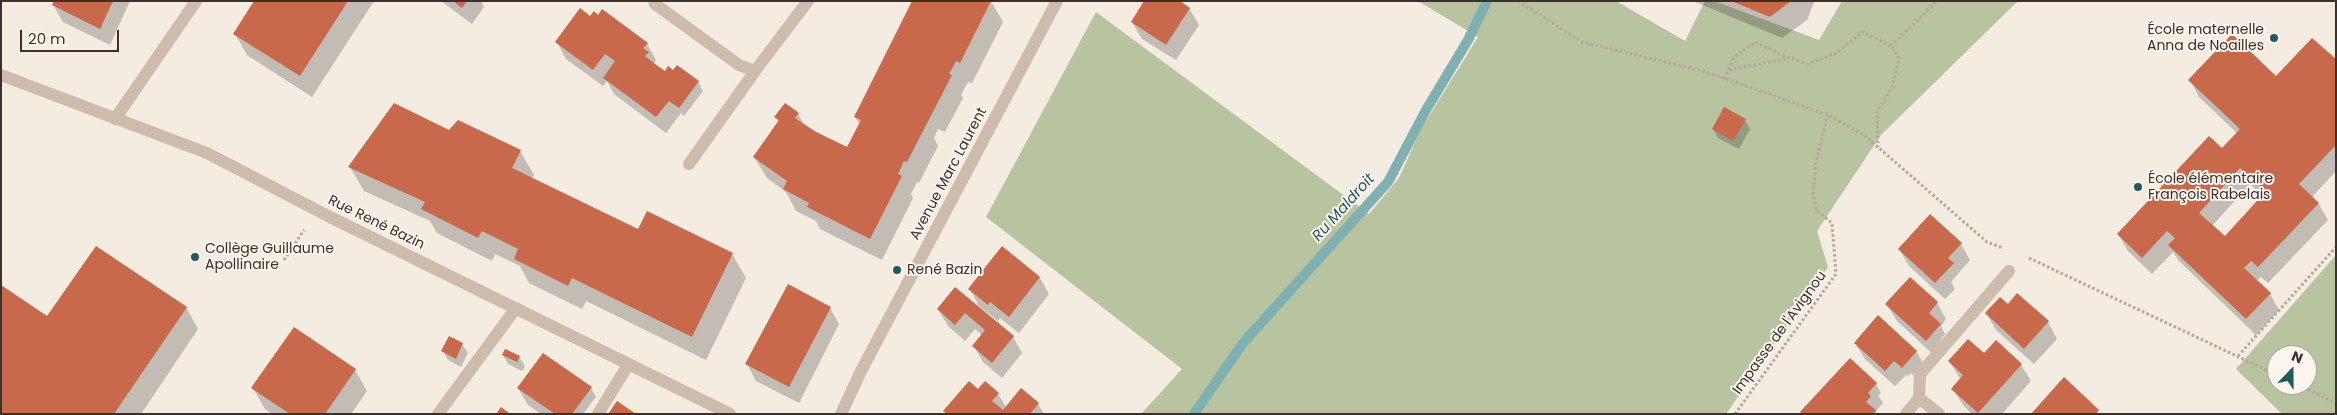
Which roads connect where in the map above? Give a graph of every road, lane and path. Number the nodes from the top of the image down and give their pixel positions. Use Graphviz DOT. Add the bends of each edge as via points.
graph roads {
  1 [pos="196,1"];
  2 [pos="654,1"];
  3 [pos="808,1"];
  4 [pos="1518,1"];
  5 [pos="1937,1"];
  6 [pos="1055,2"];
  7 [pos="1891,46"];
  8 [pos="1790,58"];
  9 [pos="1729,70"];
  10 [pos="755,71"];
  11 [pos="1,75"];
  12 [pos="1725,79"];
  13 [pos="1828,114"];
  14 [pos="115,119"];
  15 [pos="1878,148"];
  16 [pos="689,164"];
  17 [pos="317,211"];
  18 [pos="2336,247"];
  19 [pos="2005,248"];
  20 [pos="284,260"];
  21 [pos="2009,271"];
  22 [pos="516,308"];
  23 [pos="2238,356"];
  24 [pos="628,365"];
  25 [pos="2267,370"];
  26 [pos="2317,394"];
  27 [pos="1919,398"];
  28 [pos="2336,403"];
  29 [pos="438,414"];
  30 [pos="598,414"];
  31 [pos="730,414"];
  32 [pos="841,414"];
  33 [pos="1735,414"];
  34 [pos="1906,414"];
  35 [pos="1939,414"];
  1 -- 14 [label="street"];
  2 -- 10 [label="street" via="739,65"];
  3 -- 10 [label="street"];
  4 -- 12 [label="path" via="1582,42"];
  5 -- 7 [label="path"];
  6 -- 32 [label="street, Avenue Marc Laurent"];
  7 -- 8 [label="path" via="1863,32 1836,53 1808,64"];
  7 -- 15 [label="path" via="1899,58 1892,88 1877,112"];
  8 -- 9 [label="path"];
  8 -- 9 [label="path" via="1755,42 1734,57"];
  9 -- 12 [label="path"];
  10 -- 16 [label="street"];
  11 -- 14 [label="street, Rue René Bazin"];
  12 -- 13 [label="path"];
  13 -- 15 [label="path" via="1864,135"];
  13 -- 33 [label="path, Impasse de l'Avignou" via="1816,162 1813,192 1816,210 1832,223 1836,274"];
  14 -- 17 [label="street, Rue René Bazin" via="207,153"];
  15 -- 19 [label="path" via="1987,242"];
  17 -- 20 [label="path"];
  17 -- 22 [label="street, Rue René Bazin"];
  18 -- 23 [label="path"];
  21 -- 23 [label="path" via="2023,255"];
  21 -- 27 [label="street" via="1920,374"];
  22 -- 24 [label="street, Rue René Bazin"];
  22 -- 29 [label="street"];
  23 -- 25 [label="path"];
  24 -- 30 [label="street"];
  24 -- 31 [label="street, Rue René Bazin"];
  26 -- 28 [label="path"];
  27 -- 34 [label="street"];
  27 -- 35 [label="street"];
}
